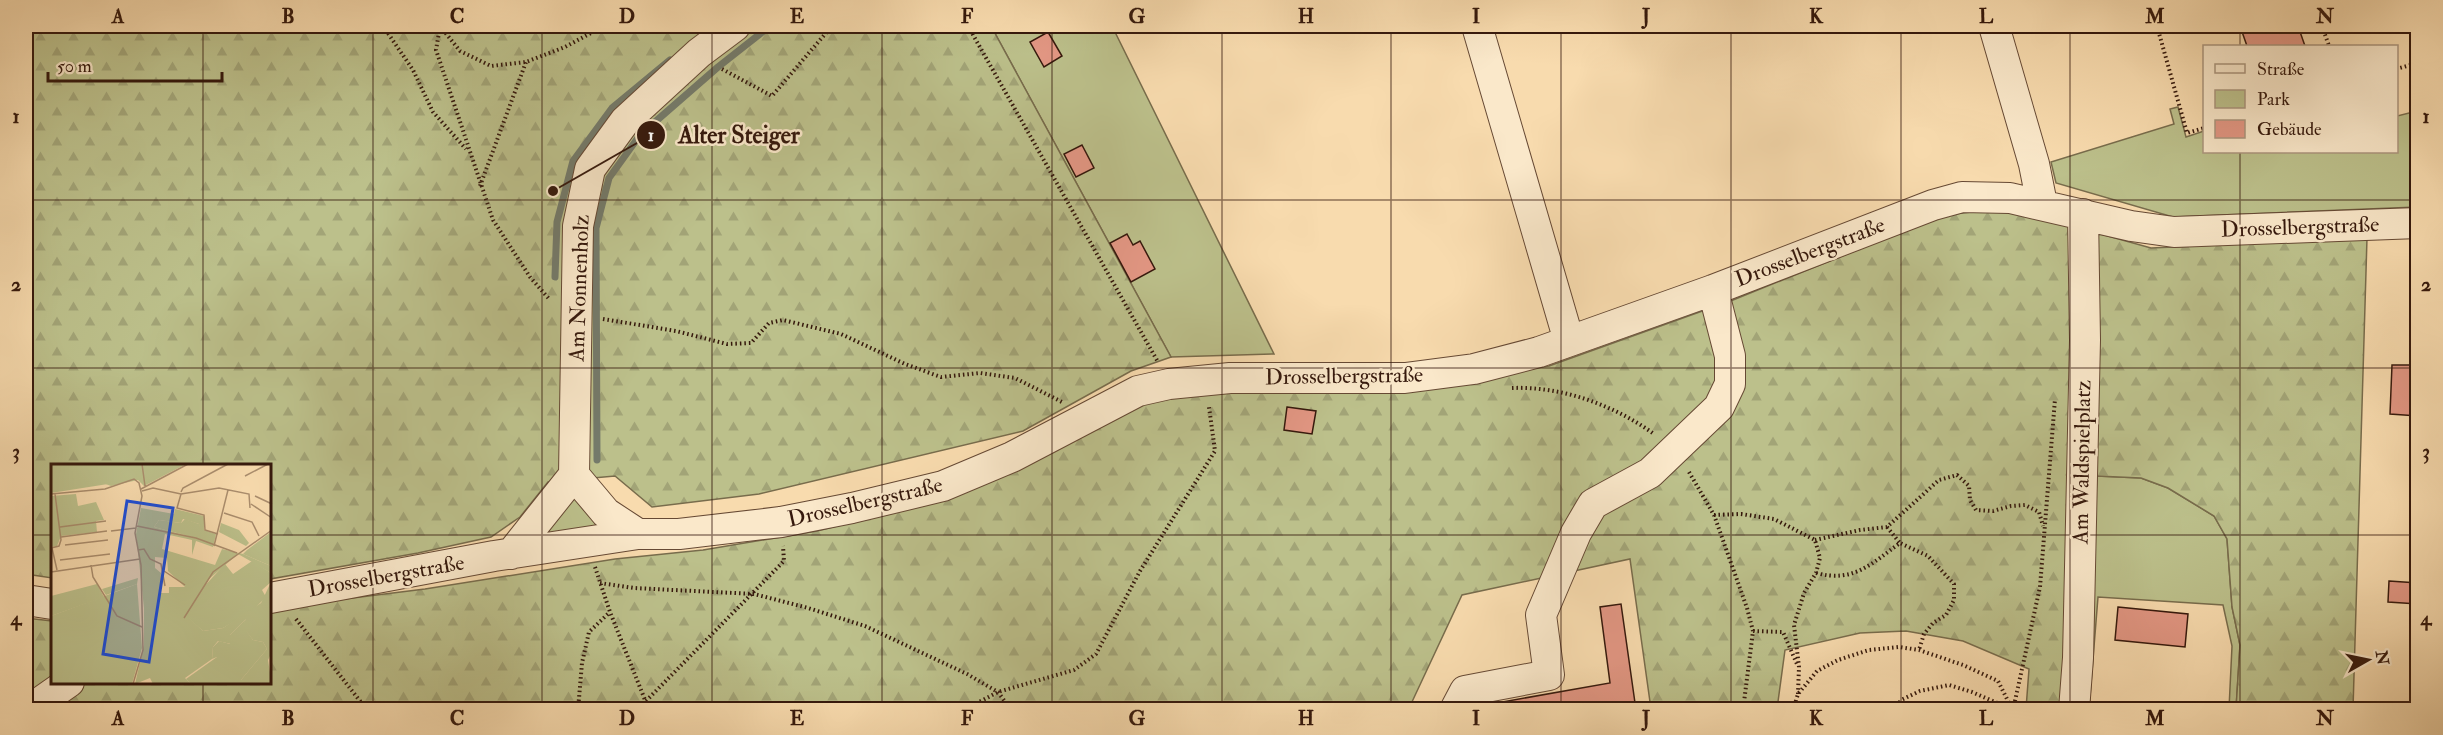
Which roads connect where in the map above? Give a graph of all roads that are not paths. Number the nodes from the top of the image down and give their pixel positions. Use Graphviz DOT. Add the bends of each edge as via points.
graph roads {
  1 [pos="735,26"];
  2 [pos="1477,26"];
  3 [pos="1994,26"];
  4 [pos="2042,204"];
  5 [pos="2083,214"];
  6 [pos="2418,223"];
  7 [pos="1713,290"];
  8 [pos="1569,341"];
  9 [pos="574,474"];
  10 [pos="638,534"];
  11 [pos="511,554"];
  12 [pos="272,597"];
  13 [pos="26,600"];
  14 [pos="51,604"];
  15 [pos="66,684"];
  16 [pos="29,710"];
  17 [pos="1455,710"];
  18 [pos="2074,710"];
  1 -- 9 [label="street, Am Nonnenholz" via="699,53 625,121 590,169 578,226"];
  2 -- 8 [label="street"];
  3 -- 4 [label="street"];
  4 -- 5 [label="street, Drosselbergstraße"];
  4 -- 7 [label="street, Drosselbergstraße" via="1992,196 1962,197"];
  5 -- 6 [label="street, Drosselbergstraße" via="2174,232"];
  5 -- 18 [label="street, Am Waldspielplatz" via="2085,340"];
  7 -- 8 [label="street, Drosselbergstraße"];
  7 -- 17 [label="street" via="1730,356 1730,384 1719,407 1650,473 1593,504 1576,533 1541,615 1549,675 1465,691"];
  8 -- 10 [label="street, Drosselbergstraße" via="1474,369 1405,378 1283,377 1169,384 1138,392 1012,458 943,486 781,522 679,534"];
  9 -- 10 [label="street" via="606,513"];
  9 -- 11 [label="street"];
  10 -- 11 [label="street, Drosselbergstraße"];
  11 -- 12 [label="street, Drosselbergstraße"];
  13 -- 14 [label="street"];
  15 -- 16 [label="street"];
}
